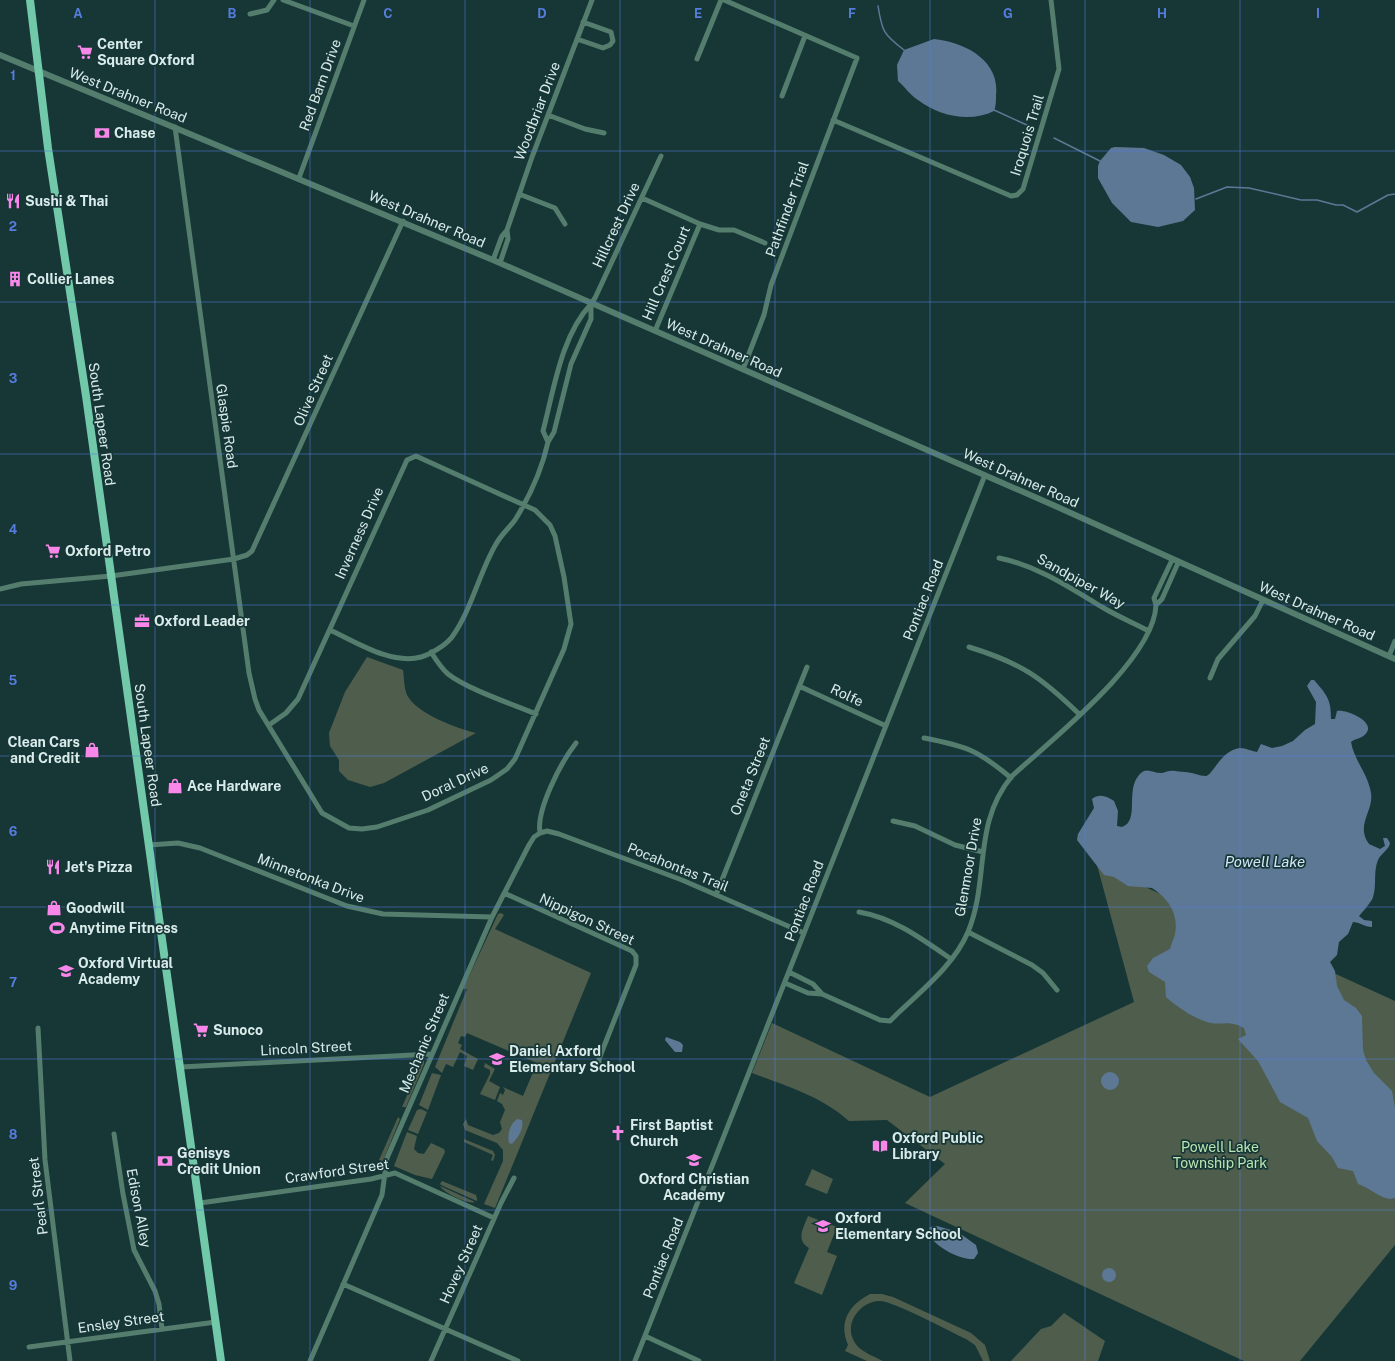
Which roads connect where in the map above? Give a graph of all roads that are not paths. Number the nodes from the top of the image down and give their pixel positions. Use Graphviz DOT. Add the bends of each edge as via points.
graph roads {
  1 [pos="30,0"];
  2 [pos="274,0"];
  3 [pos="283,0"];
  4 [pos="364,0"];
  5 [pos="592,0"];
  6 [pos="720,0"];
  7 [pos="724,0"];
  8 [pos="1051,0"];
  9 [pos="250,14"];
  10 [pos="582,22"];
  11 [pos="354,26"];
  12 [pos="805,36"];
  13 [pos="577,39"];
  14 [pos="0,55"];
  15 [pos="697,59"];
  16 [pos="39,71"];
  17 [pos="782,96"];
  18 [pos="548,115"];
  19 [pos="833,120"];
  20 [pos="175,127"];
  21 [pos="604,133"];
  22 [pos="661,156"];
  23 [pos="299,178"];
  24 [pos="519,194"];
  25 [pos="642,198"];
  26 [pos="403,221"];
  27 [pos="565,224"];
  28 [pos="700,224"];
  29 [pos="507,230"];
  30 [pos="765,243"];
  31 [pos="493,260"];
  32 [pos="500,263"];
  33 [pos="591,303"];
  34 [pos="655,330"];
  35 [pos="564,353"];
  36 [pos="574,358"];
  37 [pos="743,369"];
  38 [pos="548,442"];
  39 [pos="985,475"];
  40 [pos="524,503"];
  41 [pos="1000,558"];
  42 [pos="234,559"];
  43 [pos="1172,560"];
  44 [pos="1178,563"];
  45 [pos="111,576"];
  46 [pos="0,589"];
  47 [pos="1263,600"];
  48 [pos="1156,605"];
  49 [pos="330,630"];
  50 [pos="1149,631"];
  51 [pos="1395,641"];
  52 [pos="969,647"];
  53 [pos="431,652"];
  54 [pos="1393,658"];
  55 [pos="807,667"];
  56 [pos="1210,678"];
  57 [pos="799,686"];
  58 [pos="536,714"];
  59 [pos="1080,714"];
  60 [pos="269,724"];
  61 [pos="886,726"];
  62 [pos="924,738"];
  63 [pos="576,744"];
  64 [pos="1011,778"];
  65 [pos="894,821"];
  66 [pos="540,833"];
  67 [pos="150,849"];
  68 [pos="983,852"];
  69 [pos="504,893"];
  70 [pos="716,895"];
  71 [pos="859,912"];
  72 [pos="492,916"];
  73 [pos="968,932"];
  74 [pos="804,933"];
  75 [pos="951,959"];
  76 [pos="789,972"];
  77 [pos="785,983"];
  78 [pos="1057,990"];
  79 [pos="822,994"];
  80 [pos="38,1028"];
  81 [pos="432,1054"];
  82 [pos="181,1067"];
  83 [pos="602,1070"];
  84 [pos="114,1134"];
  85 [pos="384,1176"];
  86 [pos="514,1178"];
  87 [pos="200,1203"];
  88 [pos="494,1218"];
  89 [pos="343,1284"];
  90 [pos="216,1322"];
  91 [pos="162,1329"];
  92 [pos="445,1329"];
  93 [pos="645,1336"];
  94 [pos="67,1342"];
  95 [pos="29,1347"];
  96 [pos="70,1361"];
  97 [pos="221,1361"];
  98 [pos="310,1361"];
  99 [pos="431,1361"];
  100 [pos="518,1361"];
  101 [pos="635,1361"];
  102 [pos="699,1361"];
  1 -- 16 [label="main road, South Lapeer Road"];
  2 -- 9 [label="street" via="267,10"];
  3 -- 11 [label="street"];
  4 -- 11 [label="street, Red Barn Drive"];
  5 -- 10 [label="street, Woodbriar Drive"];
  6 -- 15 [label="street"];
  7 -- 12 [label="street"];
  8 -- 19 [label="street, Iroquois Trail" via="1059,69 1023,189 1017,195 1011,196"];
  10 -- 13 [label="street, Woodbriar Drive"];
  10 -- 13 [label="street" via="611,32 613,41 607,48 603,48"];
  11 -- 23 [label="street, Red Barn Drive"];
  12 -- 17 [label="street"];
  12 -- 19 [label="street, Pathfinder Trial" via="857,58"];
  13 -- 18 [label="street, Woodbriar Drive"];
  14 -- 16 [label="street, West Drahner Road"];
  16 -- 20 [label="street, West Drahner Road"];
  16 -- 45 [label="main road, South Lapeer Road" via="55,200"];
  18 -- 21 [label="street" via="585,129"];
  18 -- 24 [label="street, Woodbriar Drive"];
  19 -- 37 [label="street, Pathfinder Trial" via="771,285 764,315"];
  20 -- 23 [label="street, West Drahner Road"];
  20 -- 42 [label="street, Glaspie Road"];
  22 -- 25 [label="street, Hillcrest Drive"];
  23 -- 26 [label="street, West Drahner Road"];
  24 -- 27 [label="street" via="555,208"];
  24 -- 29 [label="street, Woodbriar Drive"];
  25 -- 28 [label="street, Hill Crest Court"];
  25 -- 33 [label="street, Hillcrest Drive"];
  26 -- 31 [label="street, West Drahner Road"];
  26 -- 42 [label="street, Olive Street" via="258,542 247,555"];
  28 -- 30 [label="street, Hill Crest Court" via="719,230 734,230"];
  28 -- 34 [label="street, Hill Crest Court"];
  29 -- 31 [label="street, Woodbriar Drive"];
  29 -- 32 [label="street, Woodbriar Drive" via="508,239"];
  31 -- 32 [label="street, West Drahner Road"];
  32 -- 33 [label="street, West Drahner Road"];
  33 -- 34 [label="street, West Drahner Road"];
  33 -- 35 [label="street" via="581,314"];
  33 -- 36 [label="street" via="591,319"];
  34 -- 37 [label="street, West Drahner Road"];
  35 -- 36 [label="street"];
  35 -- 38 [label="street" via="544,431"];
  36 -- 38 [label="street" via="554,432"];
  37 -- 39 [label="street, West Drahner Road"];
  38 -- 40 [label="street"];
  39 -- 43 [label="street, West Drahner Road"];
  39 -- 61 [label="street, Pontiac Road"];
  40 -- 49 [label="street, Inverness Drive" via="416,456 407,460 396,479"];
  40 -- 53 [label="street" via="496,544 451,638"];
  40 -- 58 [label="street, Doral Drive" via="544,516 556,536 570,624 564,649"];
  41 -- 50 [label="street, Sandpiper Way" via="1043,572 1107,610"];
  42 -- 45 [label="street, Olive Street"];
  42 -- 60 [label="street, Glaspie Road" via="249,673 255,699"];
  43 -- 44 [label="street, West Drahner Road"];
  43 -- 48 [label="street, Glenmoor Drive" via="1154,598"];
  44 -- 47 [label="street, West Drahner Road"];
  44 -- 48 [label="street, Glenmoor Drive" via="1162,599"];
  45 -- 46 [label="street, Olive Street" via="21,584"];
  45 -- 67 [label="main road, South Lapeer Road"];
  47 -- 54 [label="street, West Drahner Road"];
  47 -- 56 [label="street" via="1255,616 1218,659"];
  48 -- 50 [label="street, Glenmoor Drive" via="1156,614"];
  49 -- 53 [label="street" via="393,656 421,657"];
  49 -- 60 [label="street, Inverness Drive" via="298,699 286,713"];
  50 -- 59 [label="street, Glenmoor Drive" via="1119,676"];
  51 -- 54 [label="street"];
  52 -- 59 [label="street" via="1002,658 1030,672"];
  53 -- 58 [label="street" via="449,675"];
  55 -- 57 [label="street, Oneta Street"];
  57 -- 61 [label="street, Rolfe"];
  57 -- 70 [label="street, Oneta Street"];
  58 -- 60 [label="street, Doral Drive" via="515,759 507,769 491,780 428,810 362,829 342,825 322,813"];
  59 -- 64 [label="street, Glenmoor Drive"];
  61 -- 74 [label="street, Pontiac Road"];
  62 -- 64 [label="street" via="964,746 992,762"];
  63 -- 66 [label="street" via="543,805 539,821"];
  64 -- 68 [label="street, Glenmoor Drive" via="1003,787 989,815"];
  65 -- 68 [label="street" via="914,826 955,845"];
  66 -- 69 [label="street, Mechanic Street" via="529,845"];
  66 -- 70 [label="street, Pocahontas Trail" via="547,831 559,834"];
  67 -- 72 [label="street, Minnetonka Drive" via="178,843 200,848 367,912"];
  67 -- 82 [label="main road, South Lapeer Road"];
  68 -- 73 [label="street, Glenmoor Drive" via="977,899"];
  69 -- 72 [label="street, Mechanic Street"];
  69 -- 83 [label="street, Nippigon Street" via="632,951 636,956 636,965 599,1059"];
  70 -- 74 [label="street, Pocahontas Trail"];
  71 -- 75 [label="street" via="877,915 900,926"];
  72 -- 81 [label="street, Mechanic Street"];
  73 -- 75 [label="street, Glenmoor Drive"];
  73 -- 78 [label="street" via="1032,965 1043,973"];
  74 -- 76 [label="street, Pontiac Road"];
  75 -- 79 [label="street, Glenmoor Drive" via="890,1021 880,1020"];
  76 -- 77 [label="street, Pontiac Road"];
  76 -- 79 [label="street, Glenmoor Drive" via="813,984"];
  77 -- 79 [label="street, Glenmoor Drive" via="808,993"];
  77 -- 93 [label="street, Pontiac Road"];
  80 -- 94 [label="street, Pearl Street" via="45,1160"];
  81 -- 82 [label="street, Lincoln Street"];
  81 -- 85 [label="street, Mechanic Street" via="387,1158"];
  82 -- 87 [label="main road, South Lapeer Road"];
  84 -- 91 [label="street, Edison Alley" via="134,1250 155,1291"];
  85 -- 87 [label="street, Crawford Street"];
  85 -- 88 [label="street, Crawford Street" via="396,1173"];
  85 -- 89 [label="street, Mechanic Street" via="382,1195"];
  86 -- 88 [label="street, Hovey Street"];
  87 -- 90 [label="main road, South Lapeer Road"];
  88 -- 92 [label="street, Hovey Street"];
  89 -- 92 [label="street"];
  89 -- 98 [label="street, Mechanic Street"];
  90 -- 91 [label="street, Ensley Street"];
  90 -- 97 [label="main road, South Lapeer Road"];
  91 -- 94 [label="street, Ensley Street"];
  92 -- 99 [label="street, Hovey Street"];
  92 -- 100 [label="street"];
  93 -- 101 [label="street, Pontiac Road"];
  93 -- 102 [label="street"];
  94 -- 95 [label="street, Ensley Street"];
  94 -- 96 [label="street, Pearl Street"];
}
